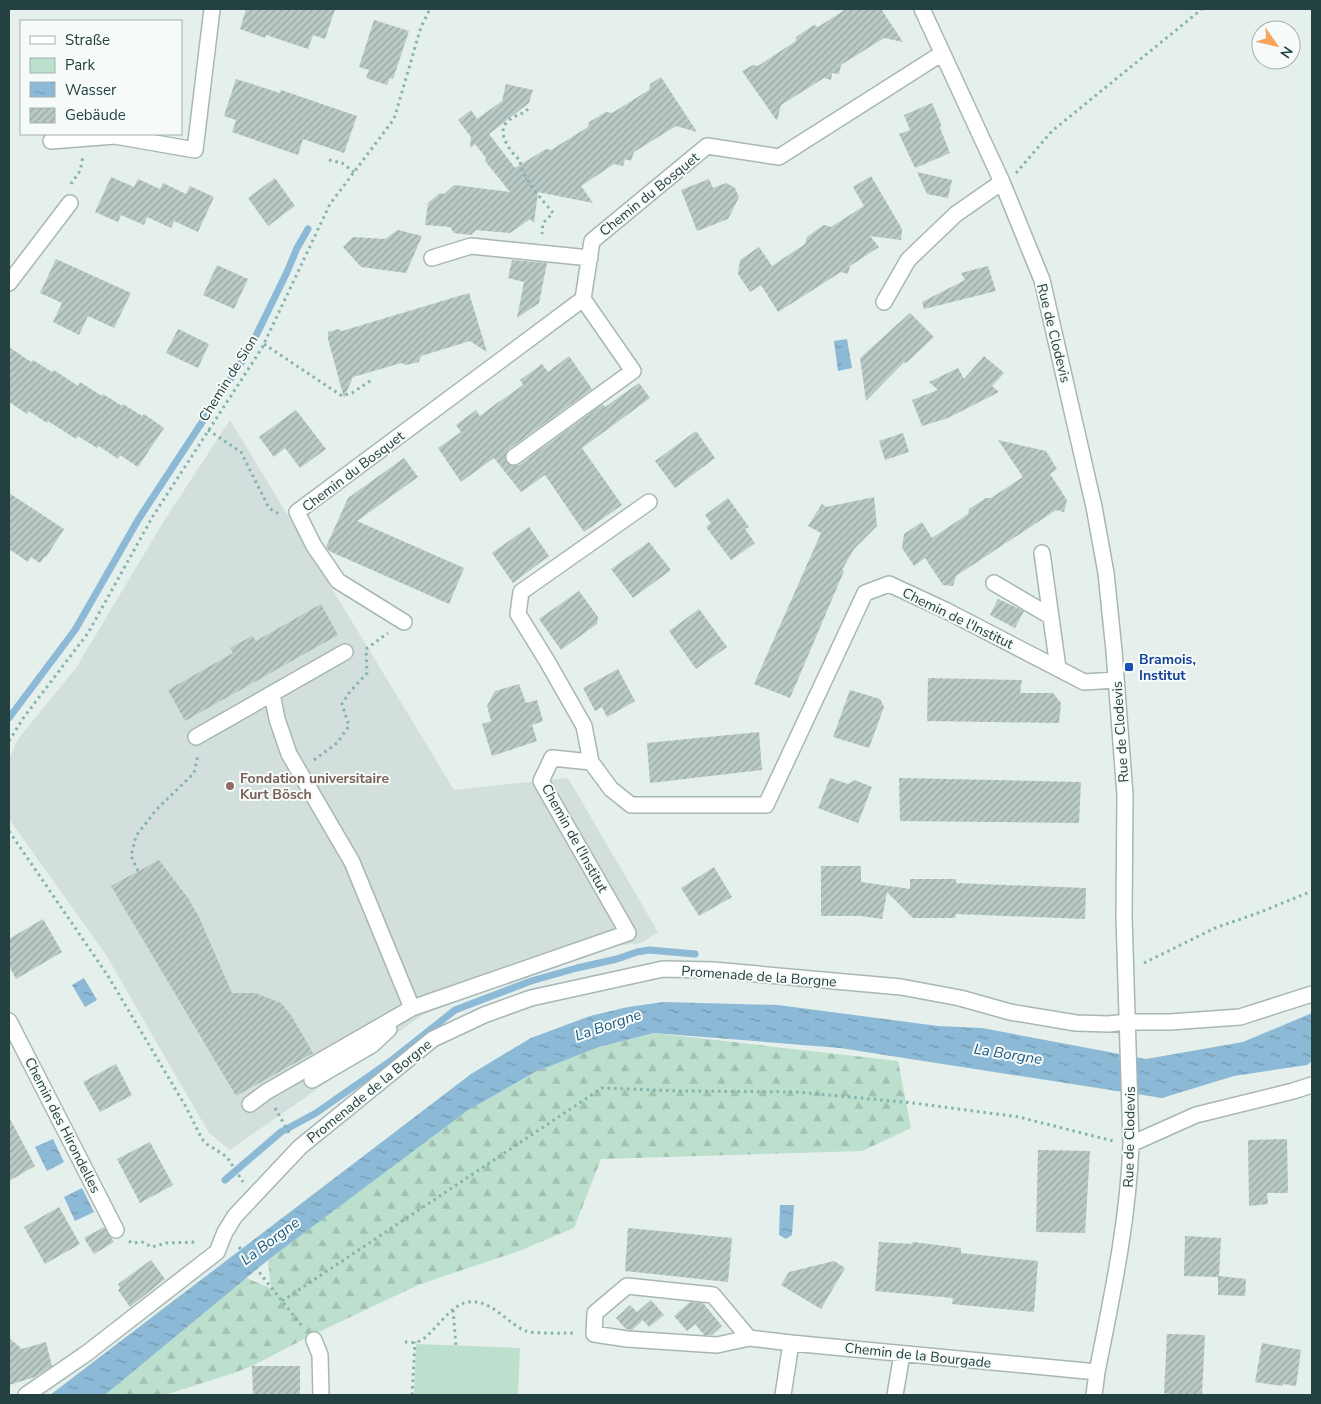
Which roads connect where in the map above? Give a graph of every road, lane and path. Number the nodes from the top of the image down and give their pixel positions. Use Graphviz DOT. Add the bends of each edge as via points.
graph roads {
  1 [pos="212,9"];
  2 [pos="430,9"];
  3 [pos="922,9"];
  4 [pos="1202,9"];
  5 [pos="941,54"];
  6 [pos="528,109"];
  7 [pos="87,138"];
  8 [pos="51,141"];
  9 [pos="329,160"];
  10 [pos="354,172"];
  11 [pos="1002,182"];
  12 [pos="70,203"];
  13 [pos="540,252"];
  14 [pos="432,258"];
  15 [pos="590,258"];
  16 [pos="9,283"];
  17 [pos="583,299"];
  18 [pos="884,302"];
  19 [pos="264,344"];
  20 [pos="373,378"];
  21 [pos="208,430"];
  22 [pos="514,457"];
  23 [pos="649,502"];
  24 [pos="297,512"];
  25 [pos="1042,553"];
  26 [pos="994,583"];
  27 [pos="1050,616"];
  28 [pos="404,622"];
  29 [pos="344,652"];
  30 [pos="1058,668"];
  31 [pos="1116,680"];
  32 [pos="272,694"];
  33 [pos="196,738"];
  34 [pos="9,741"];
  35 [pos="591,762"];
  36 [pos="301,776"];
  37 [pos="9,830"];
  38 [pos="138,871"];
  39 [pos="1312,890"];
  40 [pos="1126,972"];
  41 [pos="1312,994"];
  42 [pos="412,1008"];
  43 [pos="9,1022"];
  44 [pos="1128,1027"];
  45 [pos="312,1080"];
  46 [pos="1312,1084"];
  47 [pos="250,1104"];
  48 [pos="284,1123"];
  49 [pos="291,1136"];
  50 [pos="1131,1144"];
  51 [pos="253,1197"];
  52 [pos="116,1230"];
  53 [pos="225,1232"];
  54 [pos="237,1244"];
  55 [pos="282,1301"];
  56 [pos="453,1310"];
  57 [pos="594,1334"];
  58 [pos="749,1338"];
  59 [pos="314,1340"];
  60 [pos="405,1342"];
  61 [pos="414,1342"];
  62 [pos="791,1343"];
  63 [pos="456,1346"];
  64 [pos="902,1354"];
  65 [pos="1097,1372"];
  66 [pos="26,1395"];
  67 [pos="321,1395"];
  68 [pos="412,1395"];
  69 [pos="783,1395"];
  70 [pos="895,1395"];
  71 [pos="1094,1395"];
  1 -- 7 [label="street" via="195,150 115,136"];
  2 -- 10 [label="path, Chemin de Sion" via="394,119"];
  3 -- 5 [label="street, Rue de Clodevis"];
  4 -- 11 [label="path" via="1052,132 1020,171"];
  5 -- 11 [label="street, Rue de Clodevis"];
  5 -- 15 [label="street, Chemin du Bosquet" via="779,157 708,146 592,241"];
  6 -- 13 [label="path" via="506,122 503,134 511,153 520,160 527,179 552,213 543,222"];
  7 -- 8 [label="street"];
  7 -- 12 [label="path" via="80,171 64,195"];
  9 -- 10 [label="path" via="342,163"];
  10 -- 19 [label="path, Chemin de Sion" via="319,225"];
  11 -- 18 [label="street" via="956,214 908,260"];
  11 -- 31 [label="street, Rue de Clodevis" via="1042,280 1085,464 1106,573"];
  12 -- 16 [label="street"];
  13 -- 14 [label="street" via="471,246"];
  13 -- 15 [label="street"];
  15 -- 17 [label="street, Chemin du Bosquet"];
  17 -- 22 [label="street" via="633,371"];
  17 -- 24 [label="street, Chemin du Bosquet"];
  19 -- 20 [label="path" via="342,396"];
  19 -- 21 [label="path, Chemin de Sion"];
  21 -- 24 [label="path" via="241,452 269,508 281,515"];
  21 -- 34 [label="path, Chemin de Sion" via="153,516 88,633"];
  23 -- 35 [label="street" via="521,592 518,614 584,726"];
  24 -- 28 [label="street" via="314,546 338,582"];
  25 -- 27 [label="street"];
  26 -- 27 [label="street"];
  27 -- 30 [label="street"];
  28 -- 36 [label="path" via="366,649 367,673 342,704 349,726 337,743 314,759"];
  29 -- 32 [label="street"];
  30 -- 31 [label="street, Chemin de l'Institut" via="1084,682"];
  30 -- 35 [label="street, Chemin de l'Institut" via="889,584 865,593 766,805 632,805 612,789"];
  31 -- 40 [label="street, Rue de Clodevis" via="1125,795"];
  32 -- 33 [label="street"];
  32 -- 36 [label="street" via="289,754"];
  33 -- 38 [label="path" via="199,753 194,773 156,810 136,836 131,856"];
  35 -- 42 [label="street, Chemin de l'Institut" via="552,758 541,781 628,933"];
  36 -- 42 [label="street" via="352,862"];
  37 -- 51 [label="path" via="108,976 202,1139 227,1157"];
  39 -- 40 [label="path" via="1215,928"];
  40 -- 44 [label="street, Rue de Clodevis"];
  41 -- 44 [label="street, Promenade de la Borgne" via="1240,1017"];
  42 -- 45 [label="street" via="372,1044"];
  42 -- 47 [label="street"];
  43 -- 52 [label="street, Chemin des Hirondelles"];
  44 -- 50 [label="street, Rue de Clodevis"];
  44 -- 51 [label="street, Promenade de la Borgne" via="1076,1023 1010,1012 901,987 713,970 663,969 531,998 433,1039 300,1147"];
  46 -- 50 [label="street" via="1196,1115"];
  48 -- 49 [label="path"];
  50 -- 55 [label="path" via="1019,1117 913,1103 797,1092 602,1088"];
  50 -- 65 [label="street, Rue de Clodevis" via="1125,1225"];
  51 -- 53 [label="street, Promenade de la Borgne"];
  52 -- 53 [label="path" via="132,1243 142,1242 152,1247 166,1243 200,1242"];
  53 -- 66 [label="street, Promenade de la Borgne" via="217,1252 87,1353"];
  54 -- 55 [label="path"];
  55 -- 59 [label="path"];
  56 -- 57 [label="path" via="469,1302 498,1312 526,1331"];
  56 -- 61 [label="path"];
  56 -- 63 [label="path"];
  57 -- 58 [label="street, Chemin de la Bourgade" via="717,1345"];
  57 -- 58 [label="street" via="595,1313 626,1286 713,1295"];
  58 -- 62 [label="street, Chemin de la Bourgade"];
  59 -- 67 [label="street" via="320,1355"];
  60 -- 61 [label="path"];
  61 -- 68 [label="path"];
  62 -- 64 [label="street, Chemin de la Bourgade"];
  62 -- 69 [label="street"];
  64 -- 65 [label="street, Chemin de la Bourgade"];
  64 -- 70 [label="street"];
  65 -- 71 [label="street, Rue de Clodevis"];
}
